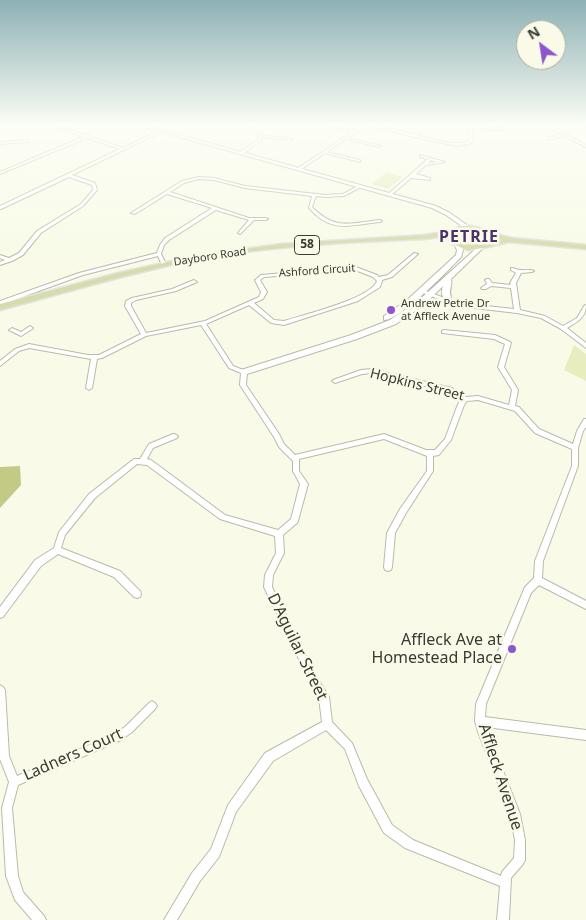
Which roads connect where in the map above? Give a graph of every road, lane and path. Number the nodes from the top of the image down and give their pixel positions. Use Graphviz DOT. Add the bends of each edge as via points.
graph roads {
  1 [pos="81,169"];
  2 [pos="299,169"];
  3 [pos="419,169"];
  4 [pos="68,175"];
  5 [pos="360,186"];
  6 [pos="166,192"];
  7 [pos="314,195"];
  8 [pos="389,195"];
  9 [pos="0,208"];
  10 [pos="215,208"];
  11 [pos="133,213"];
  12 [pos="452,218"];
  13 [pos="266,219"];
  14 [pos="252,220"];
  15 [pos="380,221"];
  16 [pos="468,228"];
  17 [pos="452,232"];
  18 [pos="240,234"];
  19 [pos="486,234"];
  20 [pos="425,237"];
  21 [pos="512,240"];
  22 [pos="455,243"];
  23 [pos="485,245"];
  24 [pos="586,247"];
  25 [pos="159,254"];
  26 [pos="416,254"];
  27 [pos="0,256"];
  28 [pos="10,260"];
  29 [pos="0,264"];
  30 [pos="164,264"];
  31 [pos="513,269"];
  32 [pos="532,271"];
  33 [pos="519,272"];
  34 [pos="379,279"];
  35 [pos="447,279"];
  36 [pos="193,284"];
  37 [pos="513,287"];
  38 [pos="484,288"];
  39 [pos="427,292"];
  40 [pos="447,297"];
  41 [pos="0,302"];
  42 [pos="250,303"];
  43 [pos="470,306"];
  44 [pos="586,307"];
  45 [pos="0,308"];
  46 [pos="517,311"];
  47 [pos="203,324"];
  48 [pos="30,328"];
  49 [pos="563,328"];
  50 [pos="12,330"];
  51 [pos="444,332"];
  52 [pos="21,334"];
  53 [pos="144,335"];
  54 [pos="25,346"];
  55 [pos="586,346"];
  56 [pos="94,357"];
  57 [pos="0,364"];
  58 [pos="244,372"];
  59 [pos="335,381"];
  60 [pos="89,388"];
  61 [pos="465,400"];
  62 [pos="512,407"];
  63 [pos="586,422"];
  64 [pos="175,436"];
  65 [pos="575,448"];
  66 [pos="430,454"];
  67 [pos="294,458"];
  68 [pos="143,460"];
  69 [pos="280,534"];
  70 [pos="57,550"];
  71 [pos="388,567"];
  72 [pos="538,580"];
  73 [pos="137,594"];
  74 [pos="586,605"];
  75 [pos="0,614"];
  76 [pos="0,690"];
  77 [pos="152,706"];
  78 [pos="480,721"];
  79 [pos="327,724"];
  80 [pos="586,734"];
  81 [pos="14,782"];
  82 [pos="504,883"];
  83 [pos="40,920"];
  84 [pos="170,920"];
  85 [pos="503,920"];
  1 -- 4 [label="street"];
  2 -- 5 [label="main road"];
  3 -- 8 [label="street"];
  4 -- 9 [label="street"];
  4 -- 28 [label="street" via="96,188 82,205 44,228 21,254"];
  5 -- 7 [label="street" via="340,196"];
  5 -- 8 [label="main road"];
  6 -- 7 [label="street" via="199,176 245,187"];
  6 -- 10 [label="street"];
  6 -- 11 [label="street"];
  7 -- 15 [label="street" via="310,207 329,225"];
  8 -- 12 [label="main road" via="438,209"];
  10 -- 14 [label="street"];
  10 -- 25 [label="street" via="167,239"];
  12 -- 16 [label="main road"];
  12 -- 17 [label="main road"];
  13 -- 14 [label="street"];
  14 -- 18 [label="street"];
  16 -- 17 [label="main road, 58"];
  16 -- 19 [label="main road, 58"];
  17 -- 20 [label="main road, Dayboro Road / 58"];
  17 -- 22 [label="main road" via="450,238"];
  19 -- 21 [label="main road, 58"];
  19 -- 23 [label="main road" via="490,239"];
  20 -- 22 [label="main road, Dayboro Road / 58"];
  20 -- 30 [label="main road, Dayboro Road / 58" via="256,249"];
  21 -- 23 [label="main road, 58"];
  21 -- 24 [label="main road, 58"];
  22 -- 23 [label="main road, 58" via="469,247"];
  22 -- 39 [label="main road" via="460,250 459,256"];
  23 -- 35 [label="main road"];
  25 -- 30 [label="street"];
  25 -- 41 [label="street, Dayboro Road" via="81,274"];
  26 -- 34 [label="street" via="390,276"];
  27 -- 28 [label="street"];
  28 -- 29 [label="street"];
  30 -- 45 [label="main road, Dayboro Road / 58"];
  31 -- 33 [label="street"];
  32 -- 33 [label="street"];
  33 -- 37 [label="street"];
  34 -- 42 [label="street" via="379,284 356,300 284,323 273,322"];
  34 -- 42 [label="street, Ashford Circuit" via="356,268 263,276 257,280 263,295"];
  35 -- 39 [label="main road"];
  35 -- 40 [label="main road"];
  36 -- 53 [label="street" via="128,302"];
  37 -- 38 [label="street" via="488,282"];
  37 -- 46 [label="street"];
  39 -- 40 [label="street"];
  39 -- 43 [label="street" via="449,302"];
  39 -- 58 [label="main road" via="406,314 374,328"];
  40 -- 43 [label="street"];
  42 -- 47 [label="street"];
  43 -- 46 [label="street"];
  44 -- 49 [label="street" via="580,319"];
  46 -- 49 [label="street" via="543,317"];
  47 -- 53 [label="street"];
  47 -- 58 [label="street" via="231,367"];
  48 -- 52 [label="street"];
  49 -- 55 [label="street"];
  50 -- 52 [label="street"];
  51 -- 62 [label="street" via="501,338 508,343 501,367 516,390"];
  52 -- 54 [label="street"];
  53 -- 56 [label="street" via="114,351"];
  54 -- 56 [label="street"];
  54 -- 57 [label="street"];
  56 -- 60 [label="street"];
  58 -- 67 [label="street" via="242,385 281,445"];
  59 -- 61 [label="street, Hopkins Street" via="372,371 450,390"];
  61 -- 62 [label="street, Hopkins Street" via="474,397"];
  61 -- 66 [label="street" via="448,440 440,451"];
  62 -- 65 [label="street, Hopkins Street" via="521,412 537,431"];
  63 -- 65 [label="street, Affleck Avenue"];
  64 -- 68 [label="street" via="151,446"];
  65 -- 72 [label="street, Affleck Avenue" via="576,462 539,561"];
  66 -- 67 [label="street" via="384,436"];
  66 -- 71 [label="street" via="430,471 391,533"];
  67 -- 69 [label="street" via="304,488 294,521"];
  68 -- 69 [label="street" via="223,517"];
  68 -- 70 [label="street" via="132,462 99,488 62,534"];
  69 -- 79 [label="street, D'Aguilar Street" via="280,553 269,575 268,587 324,697"];
  70 -- 73 [label="street" via="116,574"];
  70 -- 75 [label="street" via="38,563"];
  72 -- 74 [label="street"];
  72 -- 78 [label="street, Affleck Avenue" via="528,590 488,686 481,704"];
  76 -- 81 [label="street" via="4,756"];
  77 -- 81 [label="street, Ladners Court" via="129,729 112,740"];
  78 -- 80 [label="street"];
  78 -- 82 [label="street, Affleck Avenue" via="518,827 520,854"];
  79 -- 82 [label="street" via="349,746 381,819 399,838"];
  79 -- 84 [label="street" via="269,757 232,810 215,853 196,876"];
  81 -- 83 [label="street" via="7,808 12,876 20,896"];
  82 -- 85 [label="street"];
}
